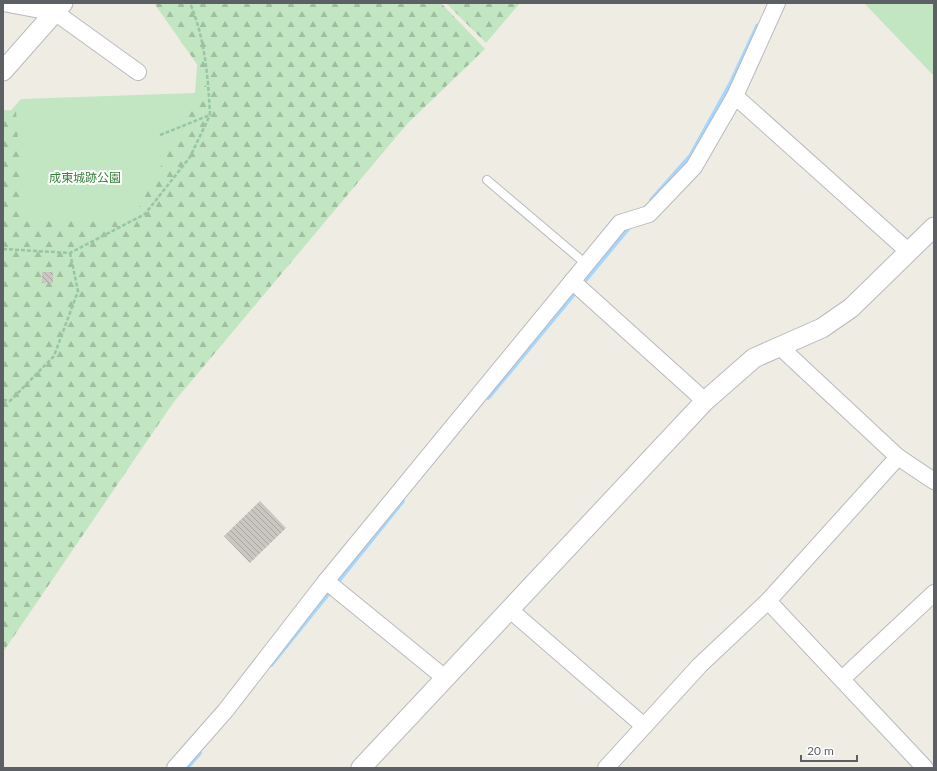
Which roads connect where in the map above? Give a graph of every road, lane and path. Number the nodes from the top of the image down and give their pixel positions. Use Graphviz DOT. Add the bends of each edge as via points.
graph roads {
  1 [pos="3,3"];
  2 [pos="190,3"];
  3 [pos="777,3"];
  4 [pos="60,8"];
  5 [pos="3,70"];
  6 [pos="138,72"];
  7 [pos="735,96"];
  8 [pos="210,115"];
  9 [pos="160,135"];
  10 [pos="487,180"];
  11 [pos="934,227"];
  12 [pos="3,249"];
  13 [pos="909,252"];
  14 [pos="70,253"];
  15 [pos="586,264"];
  16 [pos="577,285"];
  17 [pos="779,346"];
  18 [pos="3,400"];
  19 [pos="705,400"];
  20 [pos="898,457"];
  21 [pos="934,481"];
  22 [pos="331,585"];
  23 [pos="934,592"];
  24 [pos="768,601"];
  25 [pos="509,609"];
  26 [pos="445,678"];
  27 [pos="842,679"];
  28 [pos="644,726"];
  29 [pos="175,768"];
  30 [pos="361,768"];
  31 [pos="606,768"];
  32 [pos="925,768"];
  1 -- 4 [label="street"];
  2 -- 8 [label="path" via="199,25 208,68"];
  3 -- 7 [label="street"];
  4 -- 5 [label="street"];
  4 -- 6 [label="street"];
  7 -- 13 [label="street"];
  7 -- 15 [label="street" via="694,167 649,214 620,223"];
  8 -- 9 [label="path"];
  8 -- 14 [label="path" via="190,157 146,214"];
  10 -- 15 [label="lane"];
  11 -- 13 [label="street"];
  12 -- 14 [label="path"];
  13 -- 17 [label="street" via="852,308 822,328"];
  14 -- 18 [label="path" via="78,291 54,356 10,401"];
  15 -- 16 [label="street"];
  16 -- 19 [label="street"];
  16 -- 22 [label="street"];
  17 -- 19 [label="street" via="754,358"];
  17 -- 20 [label="street"];
  19 -- 25 [label="street"];
  20 -- 21 [label="street"];
  20 -- 24 [label="street"];
  22 -- 26 [label="street"];
  22 -- 29 [label="street"];
  23 -- 27 [label="street"];
  24 -- 27 [label="street"];
  24 -- 28 [label="street" via="700,665"];
  25 -- 26 [label="street"];
  25 -- 28 [label="street"];
  26 -- 30 [label="street"];
  27 -- 32 [label="street"];
  28 -- 31 [label="street"];
}
